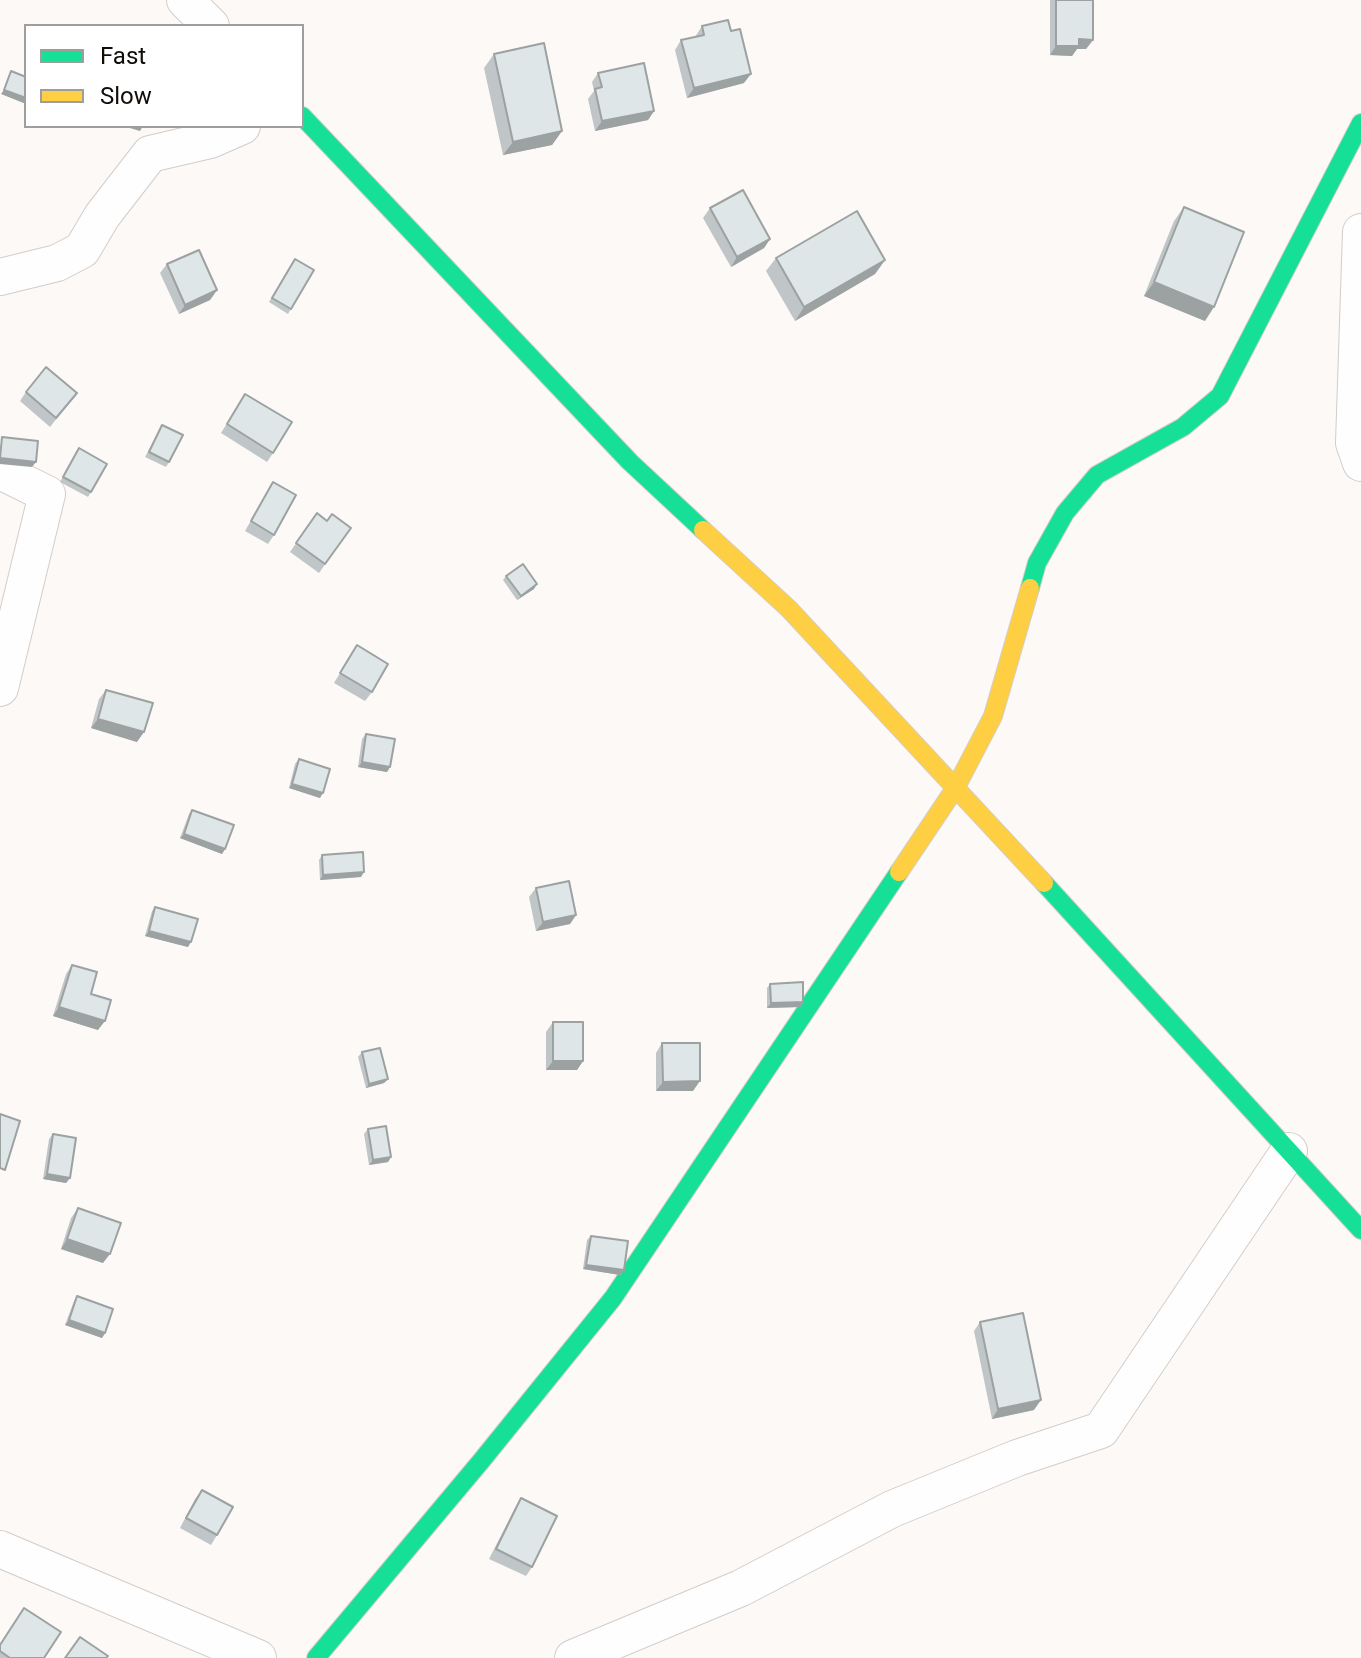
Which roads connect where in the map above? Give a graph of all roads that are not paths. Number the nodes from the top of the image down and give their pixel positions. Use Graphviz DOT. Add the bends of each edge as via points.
graph roads {
  1 [pos="185,0"];
  2 [pos="209,24"];
  3 [pos="304,118"];
  4 [pos="1361,123"];
  5 [pos="237,128"];
  6 [pos="1361,241"];
  7 [pos="0,277"];
  8 [pos="1359,450"];
  9 [pos="0,471"];
  10 [pos="0,688"];
  11 [pos="956,787"];
  12 [pos="1289,1151"];
  13 [pos="1361,1230"];
  14 [pos="0,1549"];
  15 [pos="258,1658"];
  16 [pos="316,1658"];
  17 [pos="573,1658"];
  1 -- 2 [label="street"];
  3 -- 11 [label="street" via="630,462 789,609"];
  4 -- 11 [label="street" via="1220,396 1183,427 1097,475 1065,513 1037,563 993,716"];
  5 -- 7 [label="street" via="150,154 82,250 57,263"];
  6 -- 8 [label="street"];
  9 -- 10 [label="street" via="47,494"];
  11 -- 12 [label="street"];
  11 -- 16 [label="street" via="613,1298"];
  12 -- 13 [label="street"];
  12 -- 17 [label="street" via="1101,1430 892,1509 741,1588"];
  14 -- 15 [label="street"];
}
